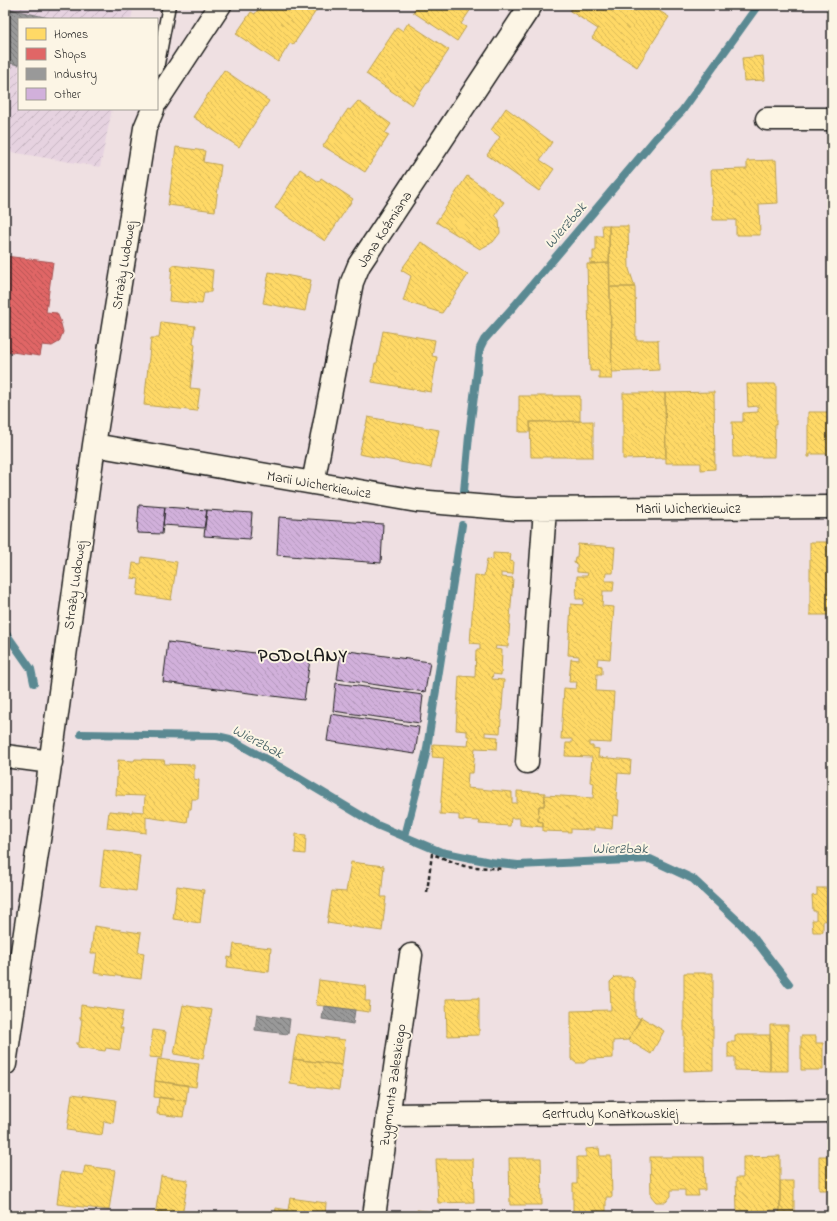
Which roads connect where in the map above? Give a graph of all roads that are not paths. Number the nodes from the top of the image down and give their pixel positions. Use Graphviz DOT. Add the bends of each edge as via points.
graph roads {
  1 [pos="169,5"];
  2 [pos="220,5"];
  3 [pos="531,5"];
  4 [pos="158,64"];
  5 [pos="158,96"];
  6 [pos="152,110"];
  7 [pos="832,119"];
  8 [pos="767,120"];
  9 [pos="94,445"];
  10 [pos="313,483"];
  11 [pos="832,507"];
  12 [pos="545,509"];
  13 [pos="5,756"];
  14 [pos="50,762"];
  15 [pos="526,762"];
  16 [pos="411,955"];
  17 [pos="5,1064"];
  18 [pos="832,1111"];
  19 [pos="388,1115"];
  20 [pos="374,1216"];
  1 -- 4 [label="lane"];
  2 -- 5 [label="street, Straży Ludowej"];
  3 -- 10 [label="street, Jana Koźmiana" via="359,265 352,282"];
  6 -- 9 [label="street, Straży Ludowej" via="145,128"];
  7 -- 8 [label="street"];
  9 -- 10 [label="street, Marii Wicherkiewicz"];
  9 -- 14 [label="street, Straży Ludowej"];
  10 -- 12 [label="street, Marii Wicherkiewicz" via="417,501"];
  11 -- 12 [label="street, Marii Wicherkiewicz"];
  12 -- 15 [label="street"];
  13 -- 14 [label="street"];
  14 -- 17 [label="street, Straży Ludowej"];
  16 -- 19 [label="street, Zygmunta Zaleskiego"];
  18 -- 19 [label="street, Gertrudy Konatkowskiej"];
  19 -- 20 [label="street, Zygmunta Zaleskiego"];
}
